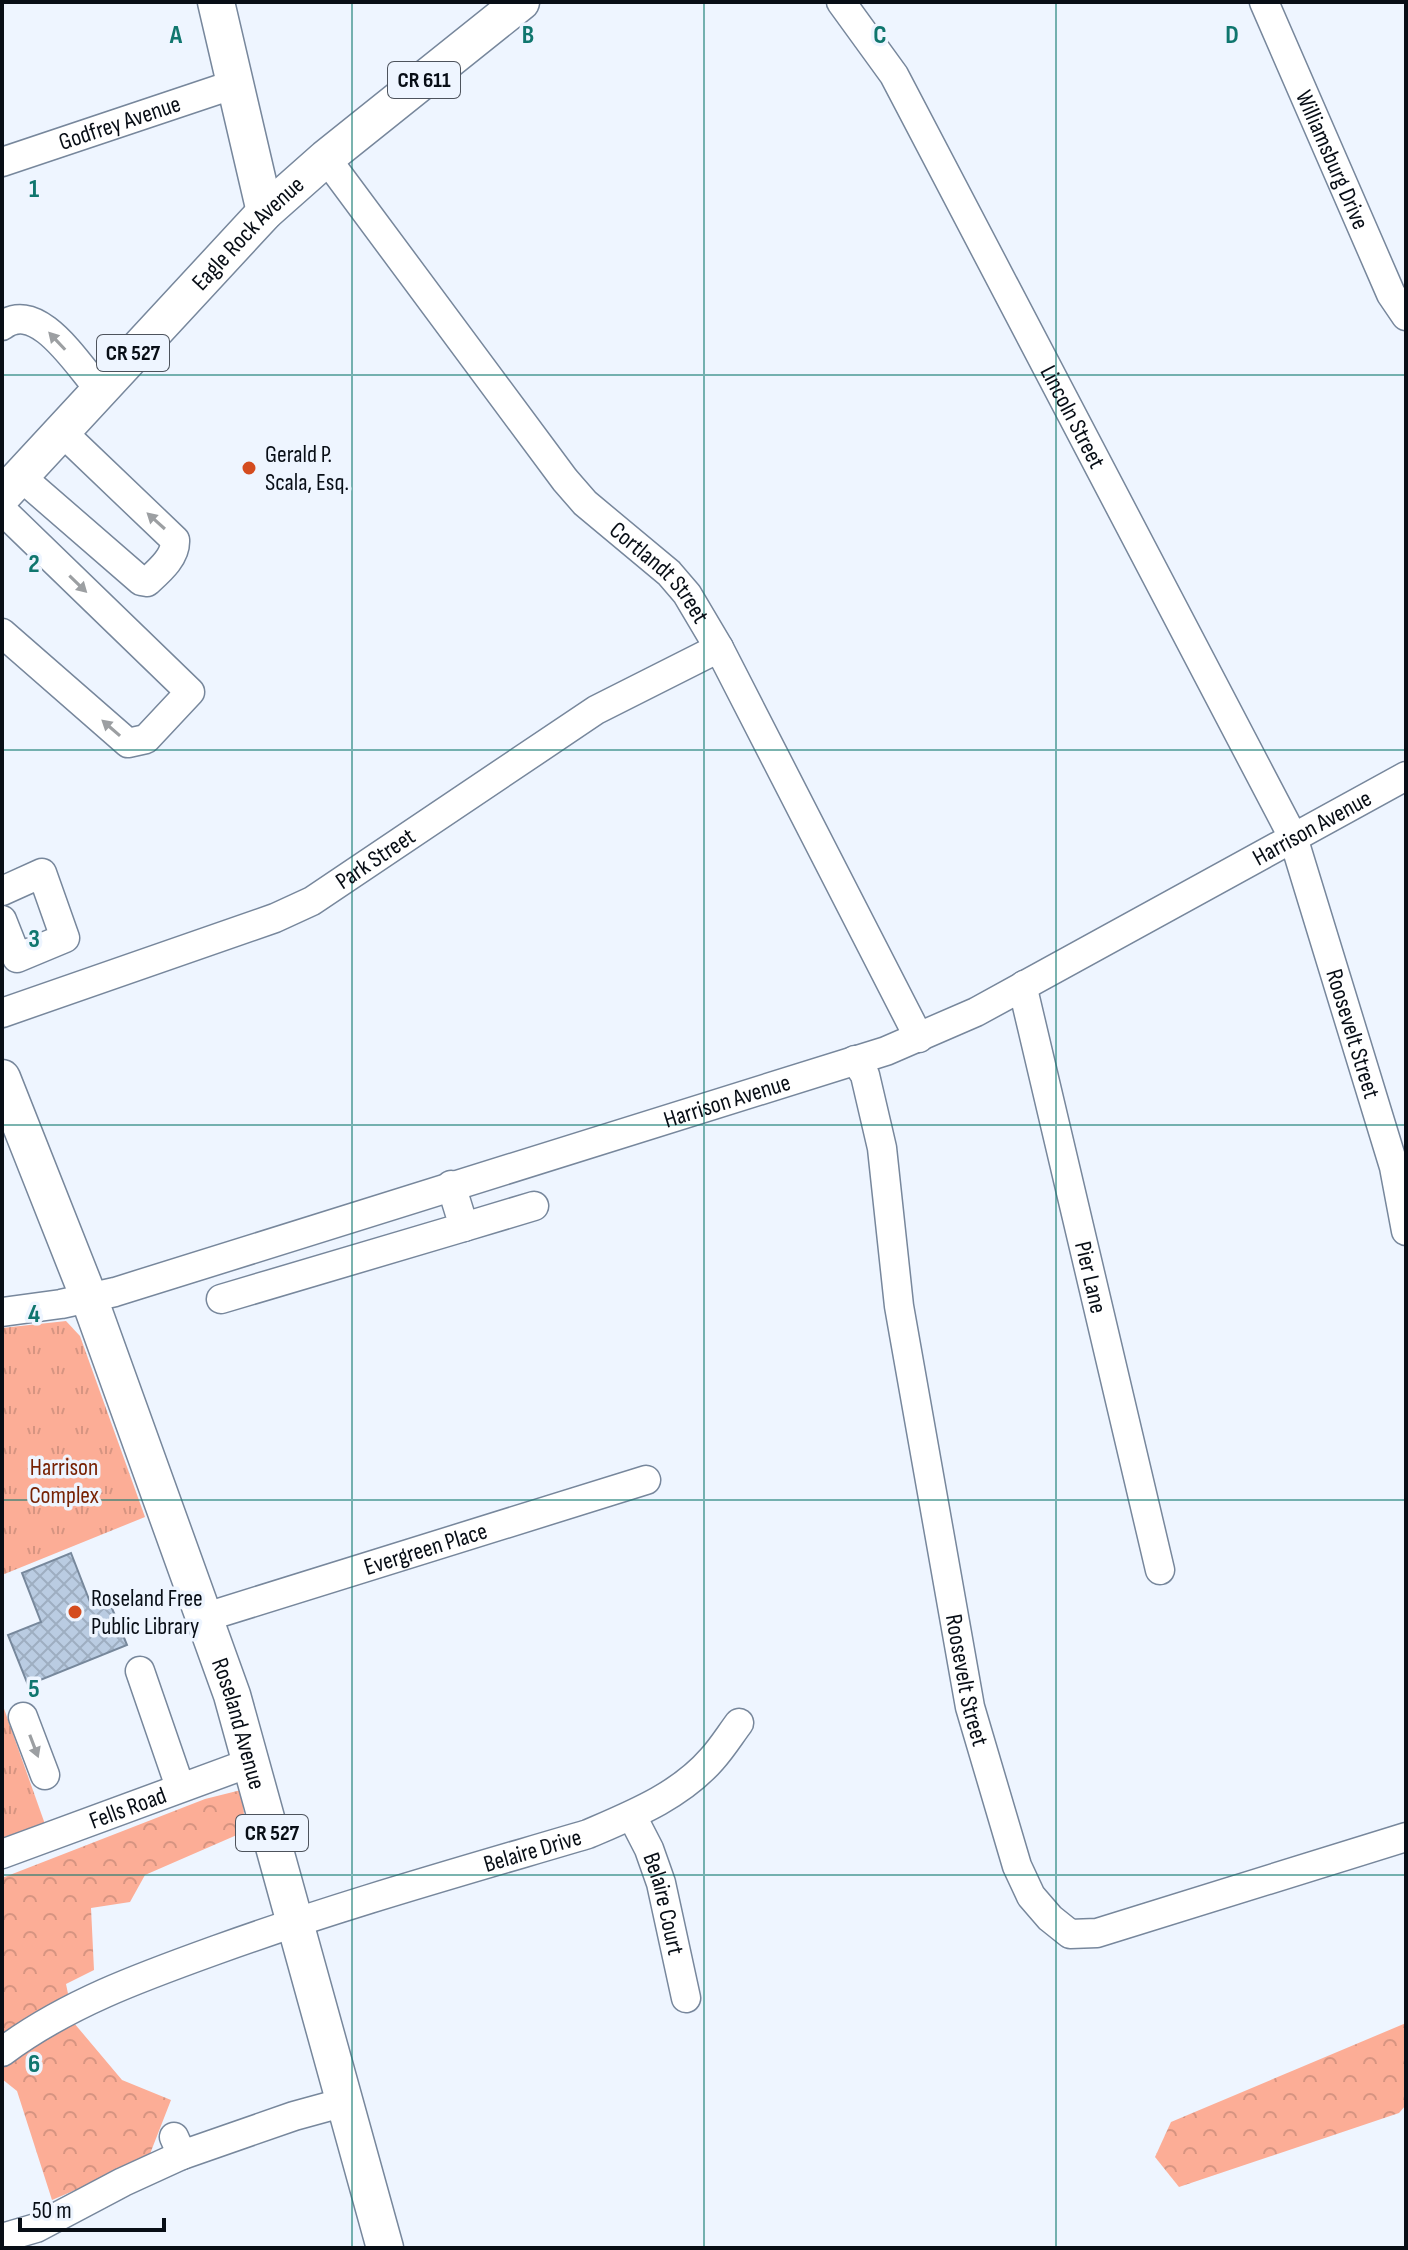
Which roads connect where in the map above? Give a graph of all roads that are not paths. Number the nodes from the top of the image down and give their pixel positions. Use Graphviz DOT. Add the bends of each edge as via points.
graph roads {
  1 [pos="216,2"];
  2 [pos="521,2"];
  3 [pos="841,2"];
  4 [pos="1264,2"];
  5 [pos="235,84"];
  6 [pos="326,158"];
  7 [pos="2,162"];
  8 [pos="265,212"];
  9 [pos="1406,316"];
  10 [pos="2,326"];
  11 [pos="100,390"];
  12 [pos="61,431"];
  13 [pos="11,486"];
  14 [pos="2,510"];
  15 [pos="2,633"];
  16 [pos="719,648"];
  17 [pos="1406,776"];
  18 [pos="1293,837"];
  19 [pos="2,891"];
  20 [pos="2,920"];
  21 [pos="1024,985"];
  22 [pos="2,1013"];
  23 [pos="919,1038"];
  24 [pos="855,1060"];
  25 [pos="2,1078"];
  26 [pos="451,1185"];
  27 [pos="534,1206"];
  28 [pos="464,1227"];
  29 [pos="1406,1231"];
  30 [pos="89,1298"];
  31 [pos="221,1299"];
  32 [pos="2,1312"];
  33 [pos="646,1480"];
  34 [pos="1160,1570"];
  35 [pos="206,1617"];
  36 [pos="140,1671"];
  37 [pos="23,1717"];
  38 [pos="739,1723"];
  39 [pos="252,1762"];
  40 [pos="45,1775"];
  41 [pos="180,1787"];
  42 [pos="632,1816"];
  43 [pos="1406,1837"];
  44 [pos="2,1854"];
  45 [pos="296,1921"];
  46 [pos="686,1998"];
  47 [pos="2,2052"];
  48 [pos="345,2102"];
  49 [pos="2,2238"];
  50 [pos="385,2248"];
  1 -- 5 [label="main road"];
  2 -- 6 [label="main road, Eagle Rock Avenue / CR 611"];
  3 -- 18 [label="street, Lincoln Street" via="894,75"];
  4 -- 9 [label="street, Williamsburg Drive" via="1391,294"];
  5 -- 7 [label="street, Godfrey Avenue"];
  5 -- 8 [label="main road"];
  6 -- 8 [label="main road, Eagle Rock Avenue / CR 611"];
  6 -- 16 [label="street, Cortlandt Street" via="565,480 669,573"];
  8 -- 11 [label="main road, Eagle Rock Avenue / CR 527"];
  11 -- 10 [label="street, one-way" via="44,327 22,317"];
  11 -- 12 [label="main road, Eagle Rock Avenue / CR 527"];
  12 -- 13 [label="main road, Eagle Rock Avenue / CR 527"];
  13 -- 12 [label="street, one-way" via="135,577 147,582 152,578 172,556 175,540"];
  14 -- 15 [label="street, one-way" via="190,692 146,739 128,743"];
  16 -- 22 [label="street, Park Street" via="596,710 312,901"];
  16 -- 23 [label="street, Cortlandt Street"];
  17 -- 18 [label="street, Harrison Avenue"];
  18 -- 21 [label="street, Harrison Avenue"];
  18 -- 29 [label="street, Roosevelt Street" via="1394,1167"];
  19 -- 20 [label="street" via="42,873 65,938 17,958"];
  21 -- 23 [label="street, Harrison Avenue"];
  21 -- 34 [label="street, Pier Lane"];
  23 -- 24 [label="street, Harrison Avenue"];
  24 -- 26 [label="street, Harrison Avenue"];
  24 -- 43 [label="street, Roosevelt Street" via="865,1075 882,1148 899,1306 970,1707 1017,1866 1031,1896 1070,1934 1097,1933"];
  25 -- 30 [label="main road, Roseland Avenue / CR 527"];
  26 -- 28 [label="street"];
  26 -- 30 [label="street, Harrison Avenue"];
  27 -- 28 [label="street"];
  28 -- 31 [label="street"];
  30 -- 32 [label="street, Harrison Avenue"];
  30 -- 35 [label="main road, Roseland Avenue / CR 527"];
  33 -- 35 [label="street, Evergreen Place"];
  35 -- 39 [label="main road, Roseland Avenue / CR 527"];
  36 -- 41 [label="street"];
  37 -- 40 [label="street, one-way"];
  38 -- 42 [label="street, Belaire Drive" via="692,1777"];
  39 -- 41 [label="street, Fells Road"];
  39 -- 45 [label="main road, Roseland Avenue / CR 527"];
  41 -- 44 [label="street, Fells Road"];
  42 -- 45 [label="street, Belaire Drive" via="588,1834"];
  42 -- 46 [label="street, Belaire Court" via="661,1883"];
  45 -- 47 [label="street, Belaire Drive" via="76,2005"];
  45 -- 48 [label="main road, Roseland Avenue / CR 527"];
  48 -- 49 [label="street" via="178,2146 36,2228"];
  48 -- 50 [label="main road, Roseland Avenue / CR 527"];
}
